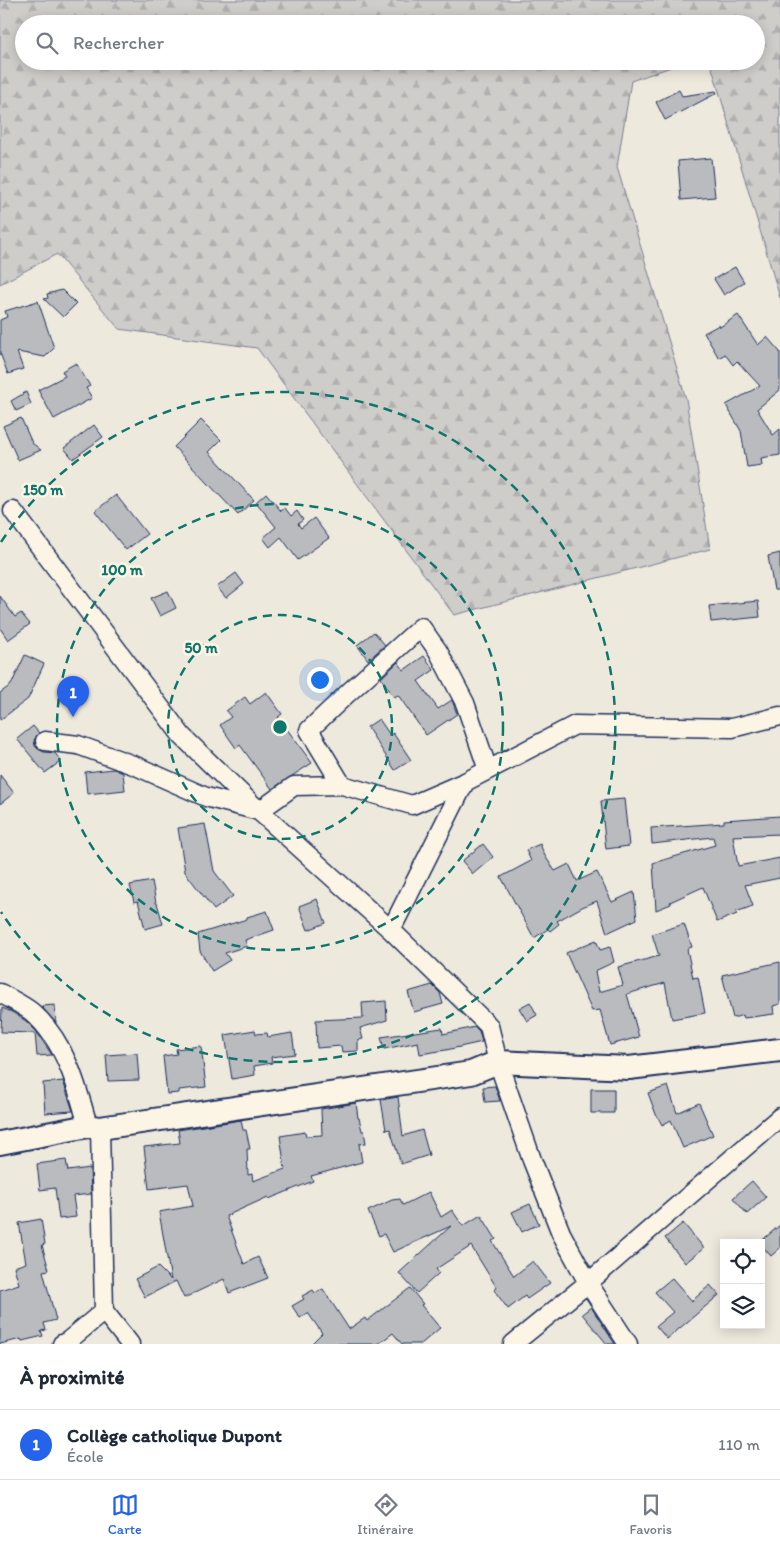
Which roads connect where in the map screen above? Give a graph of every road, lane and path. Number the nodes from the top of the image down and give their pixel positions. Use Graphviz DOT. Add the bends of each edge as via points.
graph roads {
  1 [pos="13,511"];
  2 [pos="780,716"];
  3 [pos="45,741"];
  4 [pos="488,770"];
  5 [pos="465,782"];
  6 [pos="342,785"];
  7 [pos="259,812"];
  8 [pos="391,930"];
  9 [pos="0,993"];
  10 [pos="780,1050"];
  11 [pos="498,1062"];
  12 [pos="780,1117"];
  13 [pos="94,1127"];
  14 [pos="0,1143"];
  15 [pos="588,1282"];
  16 [pos="104,1311"];
  17 [pos="62,1344"];
  18 [pos="130,1344"];
  19 [pos="513,1344"];
  20 [pos="628,1344"];
  1 -- 7 [label="street" via="182,736"];
  2 -- 4 [label="street" via="732,728 575,725"];
  3 -- 7 [label="street" via="78,745 206,797"];
  4 -- 5 [label="street"];
  4 -- 6 [label="street" via="465,703 438,651 421,627 309,730"];
  5 -- 6 [label="street" via="412,805"];
  5 -- 8 [label="street"];
  6 -- 7 [label="street" via="294,786"];
  7 -- 8 [label="street"];
  8 -- 11 [label="street" via="489,1026"];
  9 -- 13 [label="street" via="32,1012 57,1041"];
  10 -- 11 [label="main road" via="629,1068"];
  11 -- 13 [label="main road" via="471,1073"];
  11 -- 15 [label="street" via="561,1233"];
  12 -- 15 [label="street"];
  13 -- 14 [label="main road"];
  13 -- 16 [label="street"];
  15 -- 19 [label="street"];
  15 -- 20 [label="street"];
  16 -- 17 [label="street"];
  16 -- 18 [label="street"];
}
